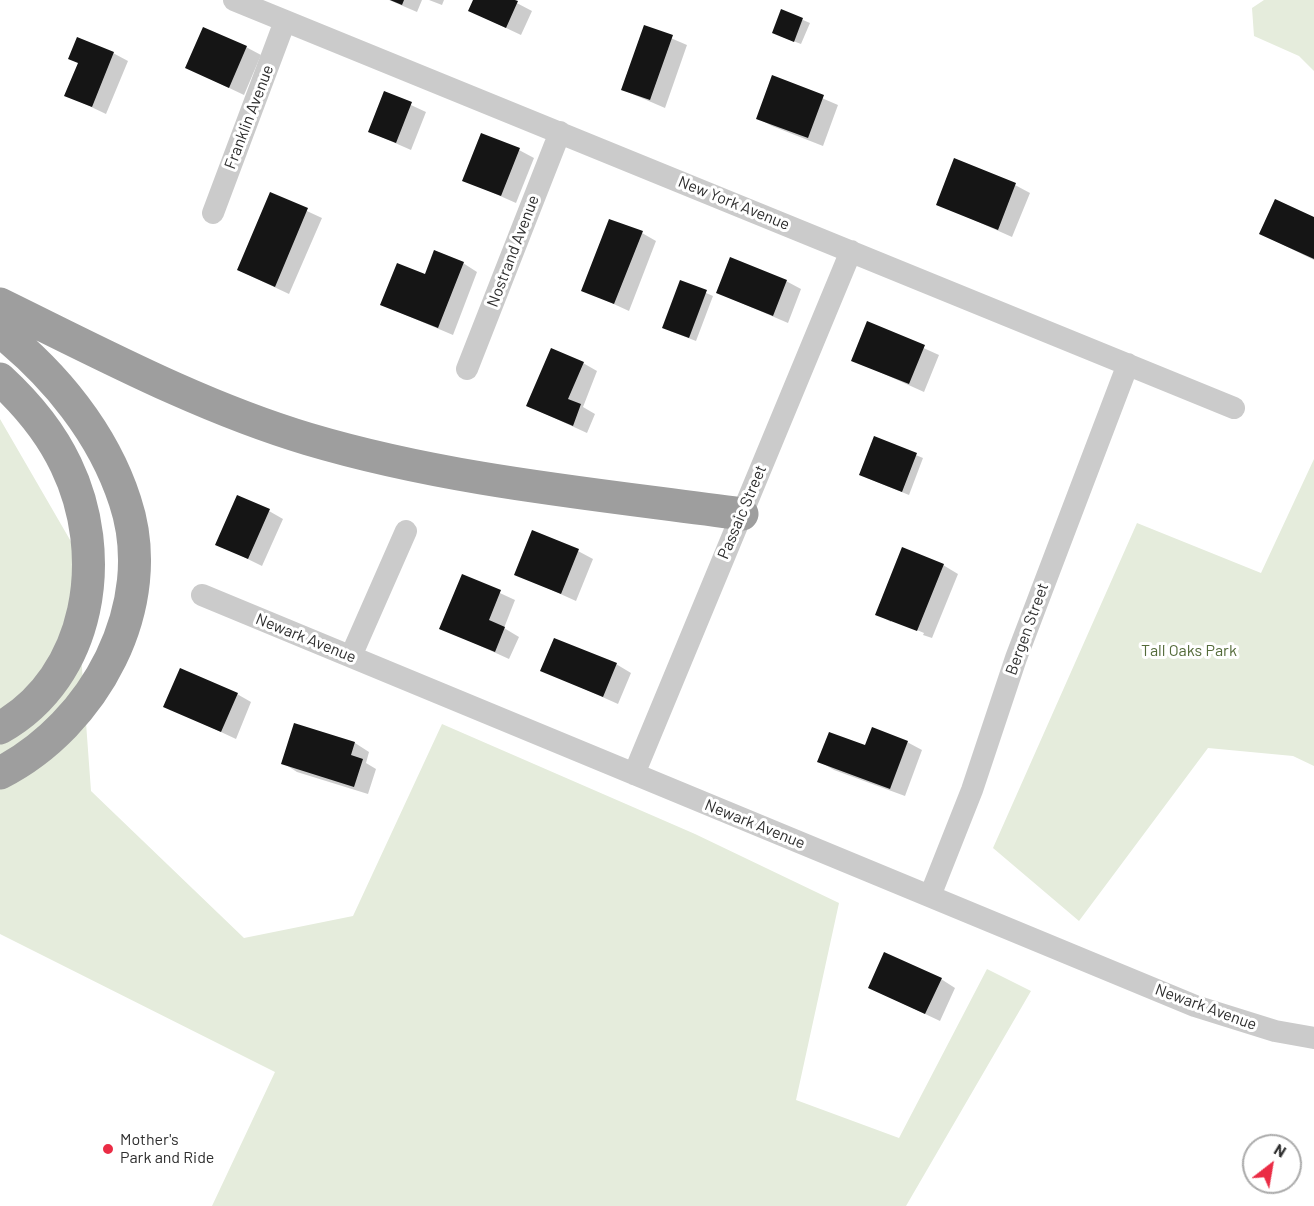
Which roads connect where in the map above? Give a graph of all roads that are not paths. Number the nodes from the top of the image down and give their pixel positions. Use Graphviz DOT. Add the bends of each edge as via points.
graph roads {
  1 [pos="234,0"];
  2 [pos="285,21"];
  3 [pos="560,132"];
  4 [pos="213,213"];
  5 [pos="851,251"];
  6 [pos="0,304"];
  7 [pos="0,331"];
  8 [pos="1128,364"];
  9 [pos="467,369"];
  10 [pos="0,379"];
  11 [pos="1234,408"];
  12 [pos="742,514"];
  13 [pos="406,531"];
  14 [pos="202,595"];
  15 [pos="351,656"];
  16 [pos="0,728"];
  17 [pos="0,772"];
  18 [pos="634,774"];
  19 [pos="930,896"];
  20 [pos="1314,1038"];
  1 -- 2 [label="street, New York Avenue"];
  2 -- 3 [label="street, New York Avenue"];
  2 -- 4 [label="street, Franklin Avenue"];
  3 -- 5 [label="street, New York Avenue"];
  3 -- 9 [label="street, Nostrand Avenue"];
  5 -- 8 [label="street, New York Avenue"];
  5 -- 12 [label="street, Passaic Street"];
  6 -- 12 [label="highway" via="178,389 306,439 451,474"];
  7 -- 17 [label="highway" via="63,393 102,447 126,503 133,562 132,585 120,635 99,682 59,732 20,763"];
  8 -- 11 [label="street, New York Avenue"];
  8 -- 19 [label="street, Bergen Street" via="1019,648 972,790"];
  10 -- 16 [label="highway" via="26,403 66,464 85,517 89,549 85,608 77,637 45,691"];
  12 -- 18 [label="street, Passaic Street"];
  13 -- 15 [label="street"];
  14 -- 15 [label="street, Newark Avenue"];
  15 -- 18 [label="street, Newark Avenue"];
  18 -- 19 [label="street, Newark Avenue"];
  19 -- 20 [label="street, Newark Avenue" via="1195,1006 1275,1031"];
}
